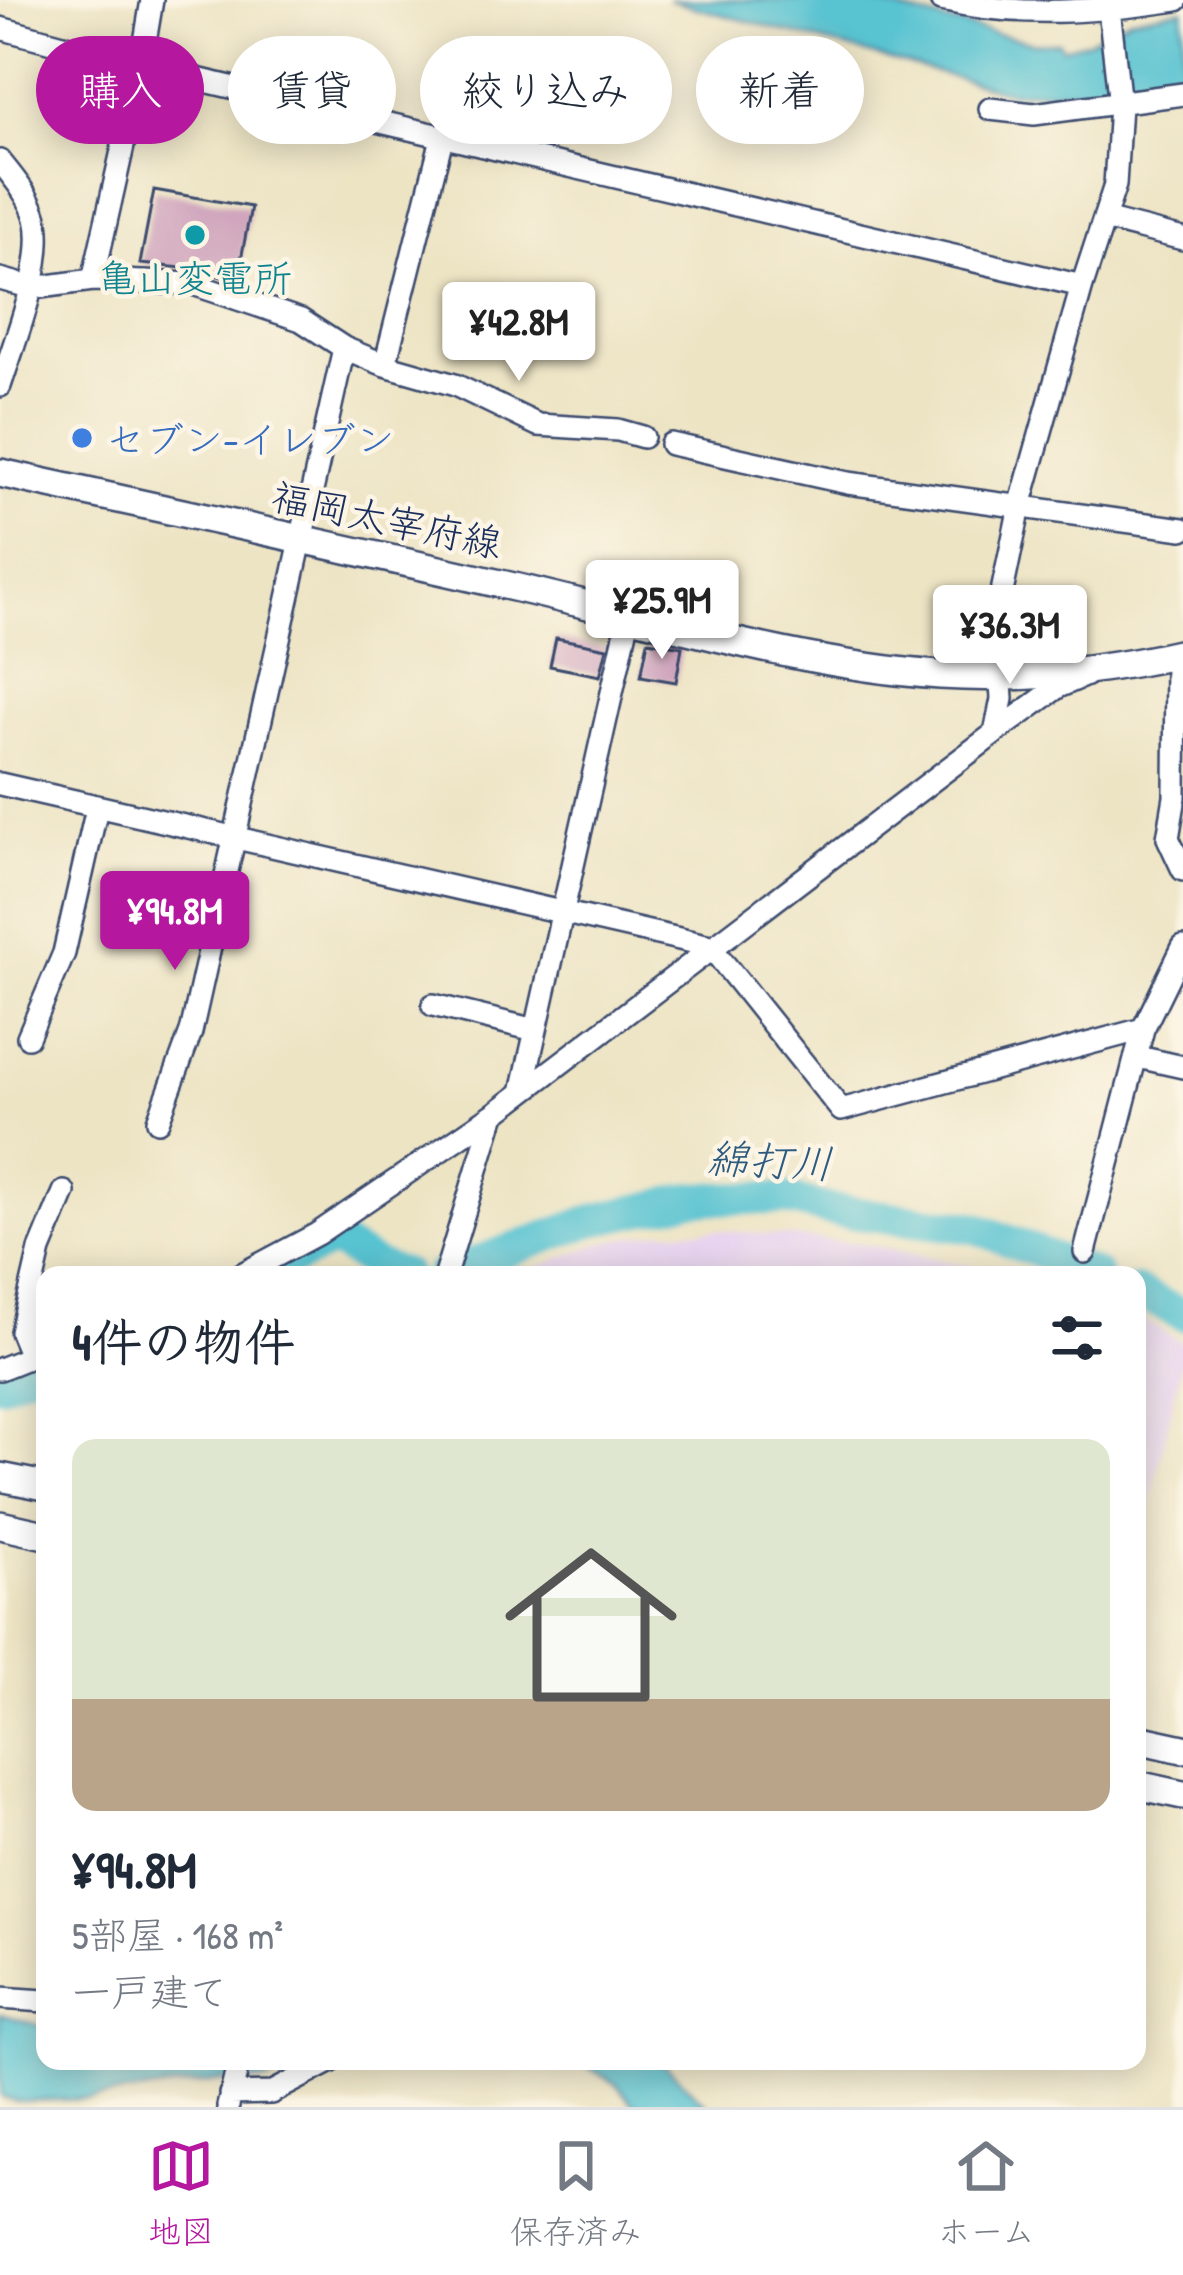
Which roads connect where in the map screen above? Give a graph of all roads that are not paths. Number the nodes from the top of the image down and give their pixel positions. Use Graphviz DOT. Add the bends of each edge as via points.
graph roads {
  1 [pos="152,0"];
  2 [pos="941,0"];
  3 [pos="1177,0"];
  4 [pos="1110,11"];
  5 [pos="0,28"];
  6 [pos="146,36"];
  7 [pos="36,38"];
  8 [pos="204,80"];
  9 [pos="1183,94"];
  10 [pos="1120,105"];
  11 [pos="990,109"];
  12 [pos="420,129"];
  13 [pos="124,144"];
  14 [pos="440,144"];
  15 [pos="485,144"];
  16 [pos="0,161"];
  17 [pos="1104,219"];
  18 [pos="1183,238"];
  19 [pos="0,279"];
  20 [pos="93,280"];
  21 [pos="1082,286"];
  22 [pos="32,288"];
  23 [pos="344,348"];
  24 [pos="385,365"];
  25 [pos="0,386"];
  26 [pos="643,437"];
  27 [pos="671,444"];
  28 [pos="0,473"];
  29 [pos="1020,506"];
  30 [pos="1183,529"];
  31 [pos="298,539"];
  32 [pos="629,617"];
  33 [pos="1179,654"];
  34 [pos="1098,670"];
  35 [pos="1002,676"];
  36 [pos="1180,732"];
  37 [pos="994,733"];
  38 [pos="0,784"];
  39 [pos="98,808"];
  40 [pos="235,838"];
  41 [pos="1183,870"];
  42 [pos="560,913"];
  43 [pos="710,946"];
  44 [pos="1183,947"];
  45 [pos="433,1005"];
  46 [pos="1143,1029"];
  47 [pos="535,1030"];
  48 [pos="28,1037"];
  49 [pos="1138,1057"];
  50 [pos="1183,1067"];
  51 [pos="522,1092"];
  52 [pos="494,1114"];
  53 [pos="158,1121"];
  54 [pos="64,1192"];
  55 [pos="1085,1252"];
  56 [pos="36,1266"];
  57 [pos="257,1266"];
  58 [pos="448,1266"];
  59 [pos="36,1267"];
  60 [pos="36,1352"];
  61 [pos="36,1355"];
  62 [pos="0,1369"];
  63 [pos="0,1477"];
  64 [pos="36,1484"];
  65 [pos="0,1525"];
  66 [pos="36,1533"];
  67 [pos="1146,1740"];
  68 [pos="1183,1749"];
  69 [pos="1146,1787"];
  70 [pos="1183,1795"];
  71 [pos="0,1998"];
  72 [pos="36,2000"];
  73 [pos="315,2070"];
  74 [pos="230,2096"];
  1 -- 6 [label="street"];
  2 -- 4 [label="street" via="1001,12"];
  3 -- 4 [label="street"];
  4 -- 10 [label="street"];
  5 -- 7 [label="street"];
  8 -- 12 [label="street"];
  9 -- 10 [label="street"];
  10 -- 11 [label="street" via="1034,114"];
  10 -- 17 [label="street" via="1115,185"];
  13 -- 20 [label="street"];
  14 -- 24 [label="street"];
  15 -- 21 [label="street"];
  16 -- 22 [label="street" via="36,219"];
  17 -- 18 [label="street"];
  17 -- 21 [label="street"];
  19 -- 22 [label="street"];
  20 -- 22 [label="street"];
  20 -- 23 [label="street" via="193,284 301,320"];
  21 -- 29 [label="street"];
  22 -- 25 [label="street"];
  23 -- 24 [label="street"];
  23 -- 31 [label="street"];
  24 -- 26 [label="street" via="455,385 538,425"];
  27 -- 29 [label="street" via="848,483"];
  28 -- 31 [label="main road, 福岡太宰府線"];
  29 -- 30 [label="street"];
  29 -- 35 [label="street" via="997,616"];
  31 -- 32 [label="main road, 福岡太宰府線"];
  31 -- 40 [label="street"];
  32 -- 35 [label="main road, 福岡太宰府線" via="873,668"];
  32 -- 42 [label="street"];
  33 -- 34 [label="main road, 福岡太宰府線"];
  33 -- 36 [label="street"];
  34 -- 35 [label="main road, 福岡太宰府線"];
  34 -- 37 [label="street" via="1058,687"];
  35 -- 37 [label="street"];
  36 -- 41 [label="street" via="1168,838"];
  37 -- 43 [label="street"];
  38 -- 39 [label="street"];
  39 -- 40 [label="street"];
  39 -- 48 [label="street" via="64,953"];
  40 -- 42 [label="street"];
  40 -- 53 [label="street" via="190,1032"];
  42 -- 43 [label="street"];
  42 -- 47 [label="street"];
  43 -- 46 [label="street" via="841,1110"];
  43 -- 51 [label="street"];
  44 -- 46 [label="street"];
  45 -- 47 [label="street"];
  46 -- 49 [label="street"];
  47 -- 51 [label="street"];
  49 -- 50 [label="street"];
  49 -- 55 [label="street"];
  51 -- 52 [label="street"];
  52 -- 57 [label="street"];
  52 -- 58 [label="street"];
  54 -- 56 [label="street"];
  59 -- 60 [label="street" via="21,1333"];
  61 -- 62 [label="street"];
  63 -- 64 [label="main road"];
  65 -- 66 [label="main road"];
  67 -- 68 [label="main road"];
  69 -- 70 [label="main road"];
  71 -- 72 [label="street"];
  73 -- 74 [label="street" via="271,2093"];
}
